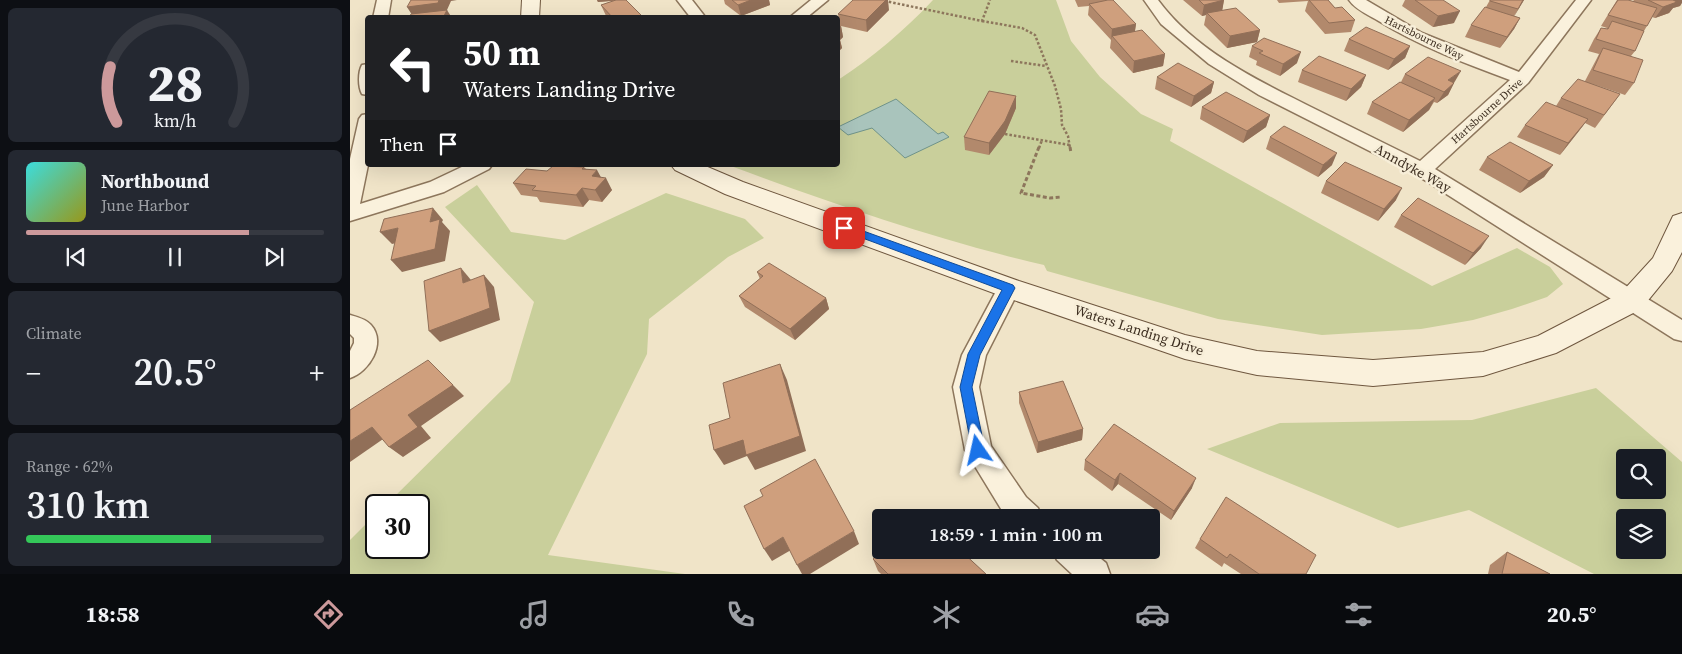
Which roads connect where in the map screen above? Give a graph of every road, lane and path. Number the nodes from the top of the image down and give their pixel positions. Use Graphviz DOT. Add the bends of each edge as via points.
graph roads {
  1 [pos="384,0"];
  2 [pos="531,0"];
  3 [pos="684,0"];
  4 [pos="821,0"];
  5 [pos="880,0"];
  6 [pos="990,0"];
  7 [pos="1151,0"];
  8 [pos="1356,0"];
  9 [pos="1584,0"];
  10 [pos="381,15"];
  11 [pos="530,15"];
  12 [pos="696,15"];
  13 [pos="800,15"];
  14 [pos="982,21"];
  15 [pos="1011,61"];
  16 [pos="1046,66"];
  17 [pos="1522,79"];
  18 [pos="365,133"];
  19 [pos="1005,134"];
  20 [pos="1042,140"];
  21 [pos="1070,144"];
  22 [pos="1071,153"];
  23 [pos="478,167"];
  24 [pos="687,167"];
  25 [pos="1422,170"];
  26 [pos="1061,197"];
  27 [pos="350,204"];
  28 [pos="350,214"];
  29 [pos="1682,222"];
  30 [pos="1009,288"];
  31 [pos="1631,301"];
  32 [pos="350,324"];
  33 [pos="1682,332"];
  34 [pos="350,368"];
  35 [pos="1018,509"];
  36 [pos="1077,559"];
  37 [pos="1095,574"];
  1 -- 10 [label="street"];
  2 -- 11 [label="street"];
  3 -- 12 [label="street"];
  4 -- 13 [label="street"];
  5 -- 14 [label="path"];
  6 -- 14 [label="path"];
  7 -- 25 [label="street, Anndyke Way" via="1166,21 1215,61 1265,91"];
  8 -- 17 [label="street, Hartsbourne Way" via="1385,21 1442,49"];
  9 -- 17 [label="street, Hartsbourne Drive"];
  14 -- 16 [label="path" via="1030,31 1035,35"];
  15 -- 16 [label="path"];
  16 -- 21 [label="path"];
  17 -- 25 [label="street, Hartsbourne Drive"];
  18 -- 27 [label="street"];
  19 -- 20 [label="path"];
  20 -- 21 [label="path"];
  20 -- 26 [label="path" via="1021,193"];
  21 -- 22 [label="path"];
  23 -- 28 [label="street" via="437,187"];
  24 -- 30 [label="street, Waters Landing Drive" via="734,188"];
  25 -- 31 [label="street, Anndyke Way"];
  29 -- 31 [label="street, Waters Landing Drive" via="1664,264"];
  30 -- 31 [label="street, Waters Landing Drive" via="1185,348 1257,363 1374,373 1482,364 1546,345"];
  30 -- 35 [label="street" via="974,354 966,387 978,450"];
  31 -- 33 [label="street, Anndyke Way"];
  32 -- 34 [label="street" via="359,326 367,341 364,351"];
  36 -- 37 [label="street"];
}
